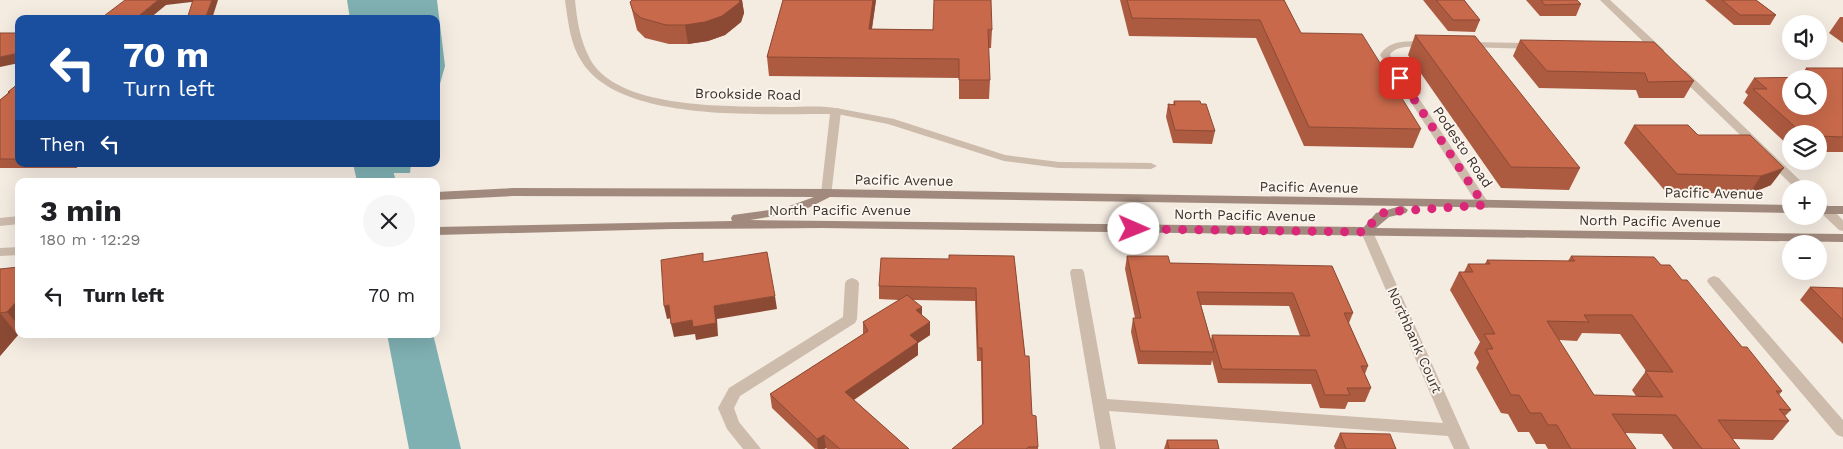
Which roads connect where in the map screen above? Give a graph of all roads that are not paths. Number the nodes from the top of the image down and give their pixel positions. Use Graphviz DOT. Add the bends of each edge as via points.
graph roads {
  1 [pos="570,0"];
  2 [pos="1605,0"];
  3 [pos="1437,45"];
  4 [pos="1456,45"];
  5 [pos="1540,47"];
  6 [pos="1637,48"];
  7 [pos="1656,49"];
  8 [pos="836,111"];
  9 [pos="1151,166"];
  10 [pos="1794,180"];
  11 [pos="827,193"];
  12 [pos="440,196"];
  13 [pos="1484,205"];
  14 [pos="1827,209"];
  15 [pos="1782,210"];
  16 [pos="1843,210"];
  17 [pos="1827,213"];
  18 [pos="15,220"];
  19 [pos="0,222"];
  20 [pos="662,225"];
  21 [pos="1843,227"];
  22 [pos="440,231"];
  23 [pos="1367,232"];
  24 [pos="1843,238"];
  25 [pos="15,251"];
  26 [pos="0,252"];
  27 [pos="1077,272"];
  28 [pos="1714,281"];
  29 [pos="852,283"];
  30 [pos="1100,404"];
  31 [pos="1454,430"];
  32 [pos="1843,431"];
  33 [pos="752,449"];
  34 [pos="1108,449"];
  35 [pos="1462,449"];
  1 -- 8 [label="street, Brookside Road" via="573,28 586,61 604,81 619,89 655,102 696,108"];
  2 -- 7 [label="street"];
  3 -- 13 [label="street, Podesto Road" via="1397,45 1388,48 1385,54"];
  4 -- 5 [label="street"];
  6 -- 7 [label="street"];
  7 -- 10 [label="street"];
  8 -- 9 [label="street, Brookside Road" via="890,121 1004,158 1059,165"];
  8 -- 11 [label="street"];
  11 -- 12 [label="main road, North Pacific Avenue" via="514,192"];
  11 -- 13 [label="main road, Pacific Avenue"];
  11 -- 20 [label="main road" via="816,202 782,213"];
  13 -- 15 [label="main road, Pacific Avenue"];
  13 -- 23 [label="main road" via="1385,212 1374,219"];
  14 -- 16 [label="main road"];
  17 -- 21 [label="street"];
  18 -- 19 [label="street"];
  20 -- 22 [label="main road, North Pacific Avenue"];
  20 -- 23 [label="main road, North Pacific Avenue" via="823,224"];
  23 -- 24 [label="main road, North Pacific Avenue"];
  23 -- 31 [label="street, Northbank Court"];
  25 -- 26 [label="street"];
  27 -- 30 [label="street"];
  28 -- 32 [label="street"];
  29 -- 33 [label="street" via="850,319 734,392 726,408 732,425"];
  30 -- 31 [label="street"];
  30 -- 34 [label="street"];
  31 -- 35 [label="street, Northbank Court"];
}
